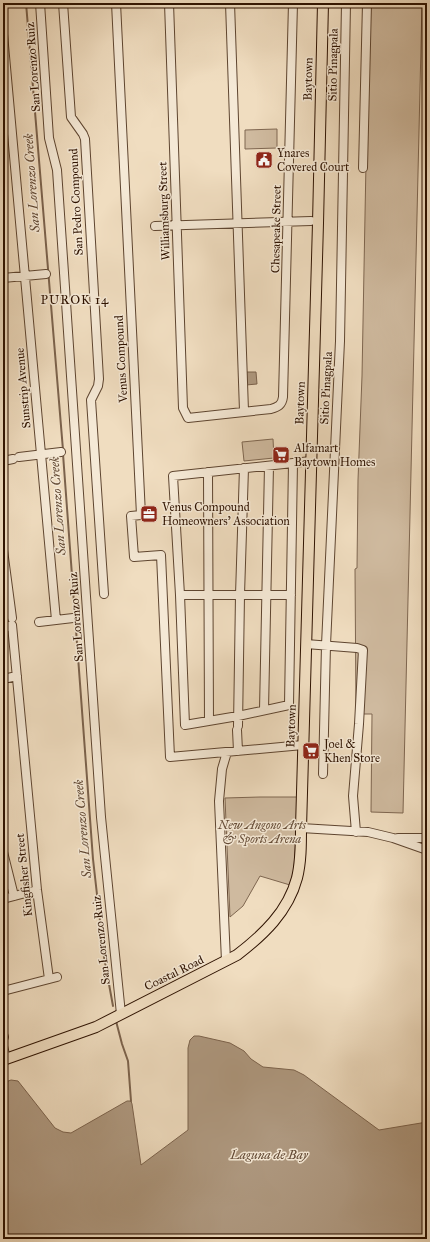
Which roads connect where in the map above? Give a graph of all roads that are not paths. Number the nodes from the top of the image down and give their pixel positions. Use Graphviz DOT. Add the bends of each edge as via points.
graph roads {
  1 [pos="40,3"];
  2 [pos="63,3"];
  3 [pos="116,3"];
  4 [pos="169,3"];
  5 [pos="230,3"];
  6 [pos="294,3"];
  7 [pos="323,3"];
  8 [pos="346,3"];
  9 [pos="367,3"];
  10 [pos="3,34"];
  11 [pos="4,66"];
  12 [pos="363,168"];
  13 [pos="289,221"];
  14 [pos="311,221"];
  15 [pos="239,223"];
  16 [pos="155,226"];
  17 [pos="177,226"];
  18 [pos="46,274"];
  19 [pos="25,276"];
  20 [pos="3,278"];
  21 [pos="244,411"];
  22 [pos="61,452"];
  23 [pos="41,454"];
  24 [pos="3,461"];
  25 [pos="312,461"];
  26 [pos="293,463"];
  27 [pos="270,466"];
  28 [pos="244,468"];
  29 [pos="208,472"];
  30 [pos="3,550"];
  31 [pos="104,594"];
  32 [pos="180,595"];
  33 [pos="209,595"];
  34 [pos="240,595"];
  35 [pos="266,595"];
  36 [pos="291,595"];
  37 [pos="73,618"];
  38 [pos="56,620"];
  39 [pos="12,622"];
  40 [pos="39,622"];
  41 [pos="3,628"];
  42 [pos="306,644"];
  43 [pos="326,645"];
  44 [pos="17,676"];
  45 [pos="3,679"];
  46 [pos="264,710"];
  47 [pos="238,716"];
  48 [pos="209,721"];
  49 [pos="303,745"];
  50 [pos="238,751"];
  51 [pos="227,752"];
  52 [pos="323,774"];
  53 [pos="301,828"];
  54 [pos="356,832"];
  55 [pos="426,836"];
  56 [pos="393,838"];
  57 [pos="427,850"];
  58 [pos="300,851"];
  59 [pos="3,852"];
  60 [pos="37,890"];
  61 [pos="14,896"];
  62 [pos="3,899"];
  63 [pos="226,962"];
  64 [pos="3,991"];
  65 [pos="121,1014"];
  66 [pos="3,1034"];
  67 [pos="3,1039"];
  68 [pos="3,1046"];
  69 [pos="5,1059"];
  1 -- 65 [label="street, San Lorenzo Ruiz" via="49,138 57,178 101,817"];
  2 -- 31 [label="street, San Pedro Compound" via="71,117 85,139 99,379 91,400"];
  3 -- 51 [label="street, Venus Compound" via="141,515 130,516 134,557 161,555 170,757"];
  4 -- 17 [label="street, Williamsburg Street"];
  5 -- 15 [label="street"];
  6 -- 13 [label="street, Chesapeake Street"];
  7 -- 25 [label="main road, Baytown"];
  8 -- 43 [label="street, Sitio Pinagpala" via="340,341"];
  9 -- 12 [label="street"];
  10 -- 11 [label="street, Sunstrip Avenue"];
  11 -- 19 [label="street, Sunstrip Avenue"];
  13 -- 14 [label="street"];
  13 -- 15 [label="street"];
  13 -- 21 [label="street, Chesapeake Street" via="284,397 280,406"];
  15 -- 17 [label="street"];
  15 -- 21 [label="street"];
  16 -- 17 [label="street"];
  17 -- 21 [label="street, Williamsburg Street" via="183,408 188,418"];
  18 -- 19 [label="street"];
  19 -- 20 [label="street"];
  19 -- 23 [label="street, Sunstrip Avenue"];
  22 -- 23 [label="street"];
  23 -- 24 [label="street"];
  23 -- 38 [label="street, Sunstrip Avenue"];
  25 -- 26 [label="street"];
  25 -- 42 [label="main road, Baytown"];
  26 -- 27 [label="street"];
  26 -- 36 [label="street"];
  27 -- 28 [label="street"];
  27 -- 35 [label="street"];
  28 -- 29 [label="street"];
  28 -- 34 [label="street"];
  29 -- 32 [label="street" via="174,476"];
  29 -- 33 [label="street"];
  30 -- 39 [label="street, Kingfisher Street"];
  32 -- 33 [label="street"];
  32 -- 48 [label="street" via="185,725"];
  33 -- 34 [label="street"];
  33 -- 48 [label="street"];
  34 -- 35 [label="street"];
  34 -- 47 [label="street"];
  35 -- 36 [label="street"];
  35 -- 46 [label="street"];
  36 -- 46 [label="street" via="289,705"];
  37 -- 38 [label="street"];
  38 -- 40 [label="street"];
  39 -- 41 [label="street"];
  39 -- 44 [label="street, Kingfisher Street"];
  42 -- 43 [label="street"];
  42 -- 49 [label="main road, Baytown"];
  43 -- 52 [label="street, Sitio Pinagpala"];
  43 -- 54 [label="street" via="363,650 353,796"];
  44 -- 45 [label="street"];
  44 -- 60 [label="street, Kingfisher Street"];
  46 -- 47 [label="street"];
  47 -- 48 [label="street"];
  47 -- 50 [label="street"];
  49 -- 50 [label="street"];
  49 -- 53 [label="main road, Baytown"];
  50 -- 51 [label="street"];
  51 -- 63 [label="street" via="222,769 219,801"];
  53 -- 54 [label="street"];
  53 -- 58 [label="main road, Baytown"];
  54 -- 56 [label="street"];
  55 -- 56 [label="street"];
  56 -- 57 [label="street"];
  58 -- 63 [label="main road, Coastal Road" via="297,878 286,905 256,940"];
  59 -- 61 [label="street"];
  60 -- 61 [label="street"];
  60 -- 64 [label="street, Kingfisher Street" via="53,978"];
  61 -- 62 [label="street"];
  63 -- 65 [label="main road, Coastal Road"];
  65 -- 69 [label="main road, Coastal Road" via="96,1027"];
  66 -- 67 [label="street"];
  68 -- 69 [label="street"];
}
